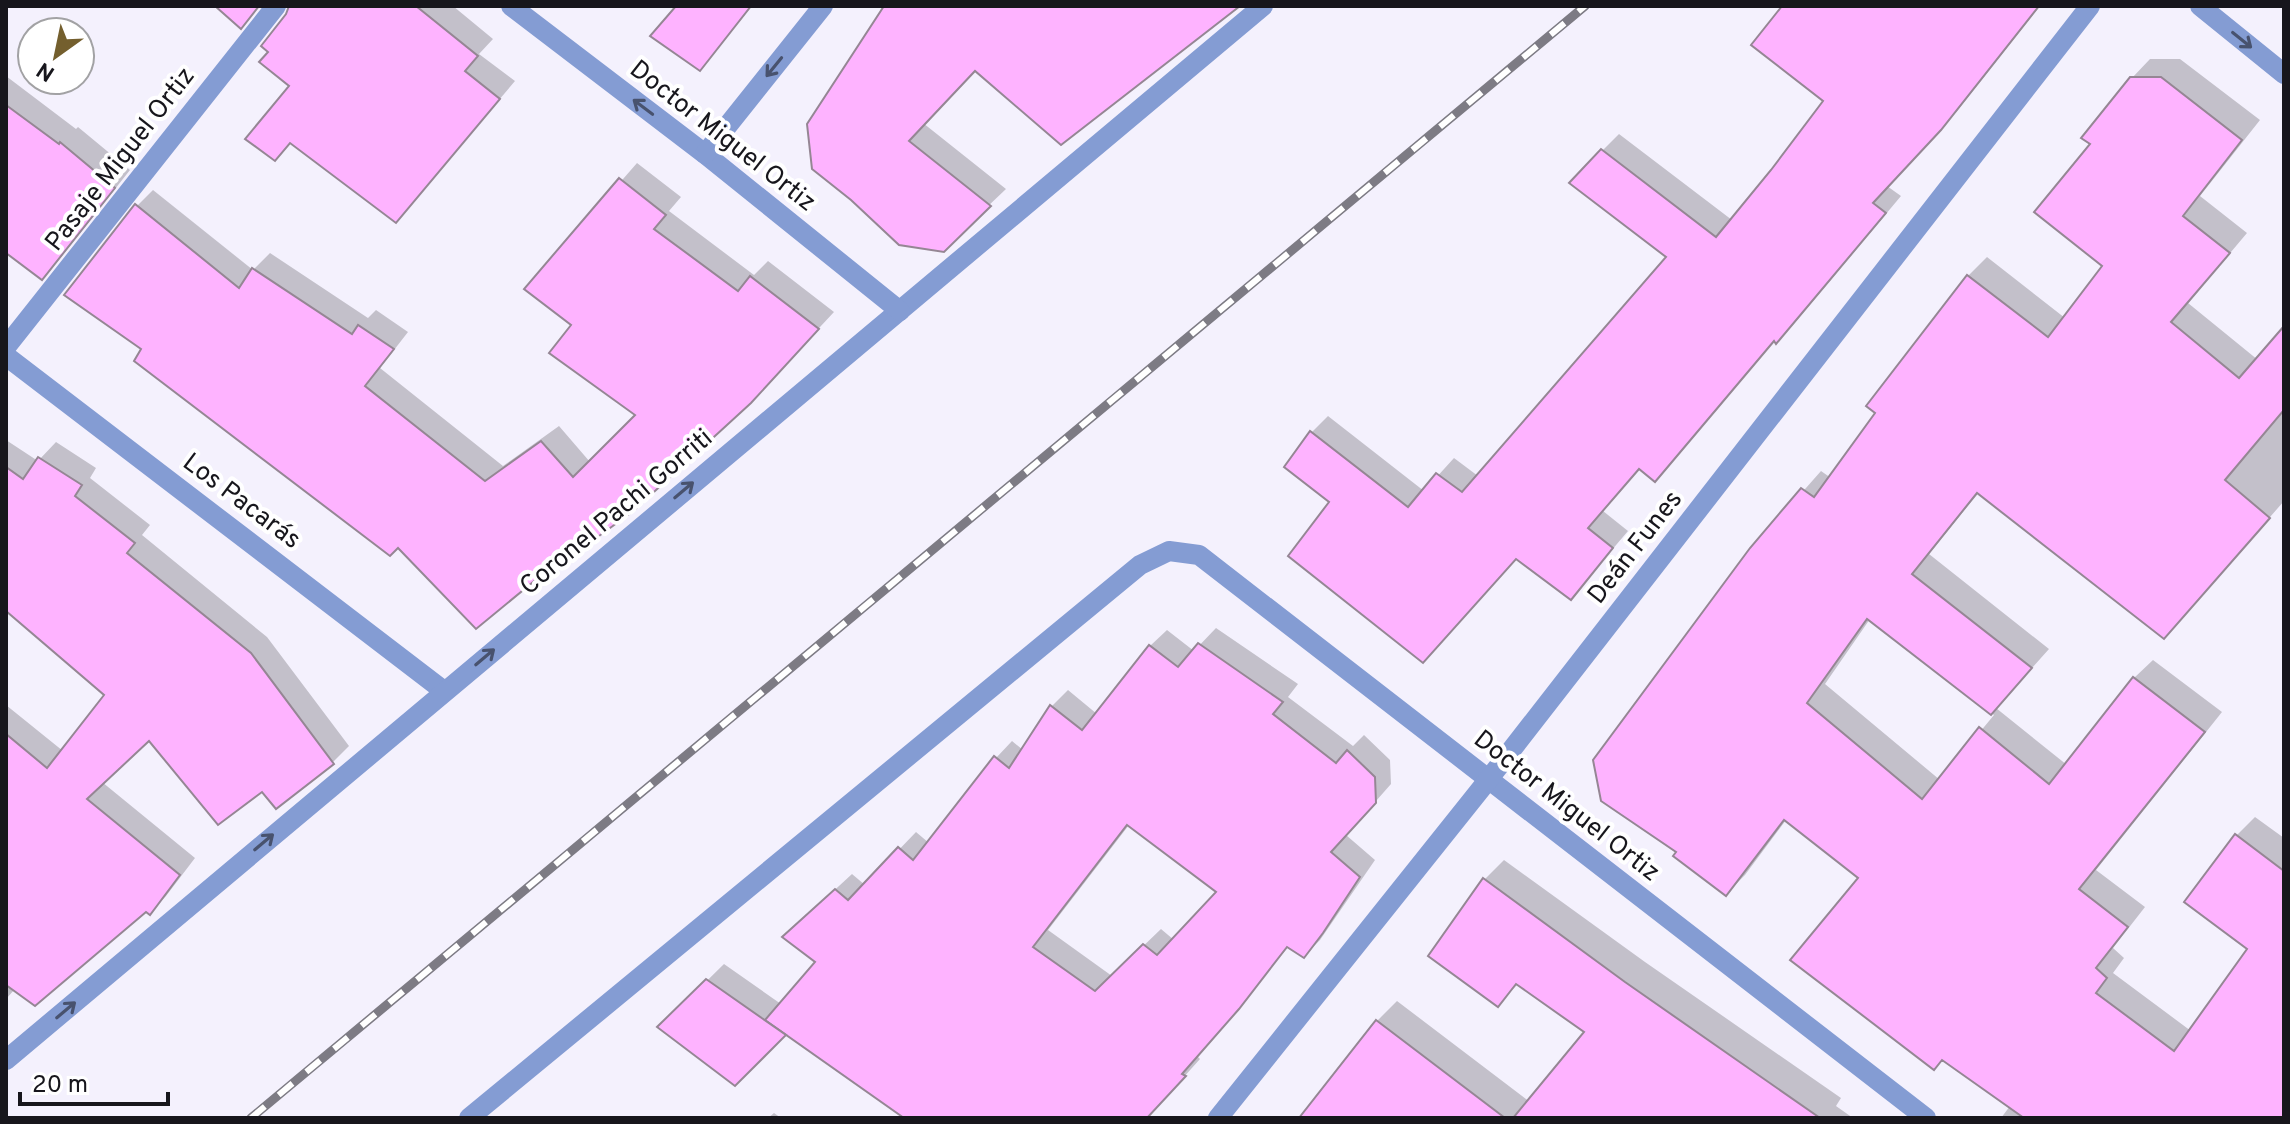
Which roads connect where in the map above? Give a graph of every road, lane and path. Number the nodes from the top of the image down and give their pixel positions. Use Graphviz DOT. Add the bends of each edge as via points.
graph roads {
  1 [pos="276,6"];
  2 [pos="511,6"];
  3 [pos="823,6"];
  4 [pos="1263,6"];
  5 [pos="2090,6"];
  6 [pos="2200,6"];
  7 [pos="2284,74"];
  8 [pos="705,154"];
  9 [pos="900,311"];
  10 [pos="6,347"];
  11 [pos="6,356"];
  12 [pos="444,691"];
  13 [pos="1488,780"];
  14 [pos="6,1060"];
  15 [pos="469,1118"];
  16 [pos="1218,1118"];
  17 [pos="1926,1118"];
  1 -- 10 [label="street, Pasaje Miguel Ortiz"];
  8 -- 2 [label="street, Doctor Miguel Ortiz, one-way"];
  3 -- 8 [label="street, one-way"];
  4 -- 9 [label="street, Coronel Pachi Gorriti"];
  5 -- 13 [label="street, Deán Funes"];
  6 -- 7 [label="street, one-way"];
  8 -- 9 [label="street, Doctor Miguel Ortiz"];
  12 -- 9 [label="street, Coronel Pachi Gorriti, one-way"];
  11 -- 12 [label="street, Los Pacarás"];
  14 -- 12 [label="street, Coronel Pachi Gorriti, one-way"];
  13 -- 15 [label="street, Doctor Miguel Ortiz" via="1199,555 1169,551 1140,565"];
  13 -- 16 [label="street, Deán Funes"];
  13 -- 17 [label="street, Doctor Miguel Ortiz"];
}
